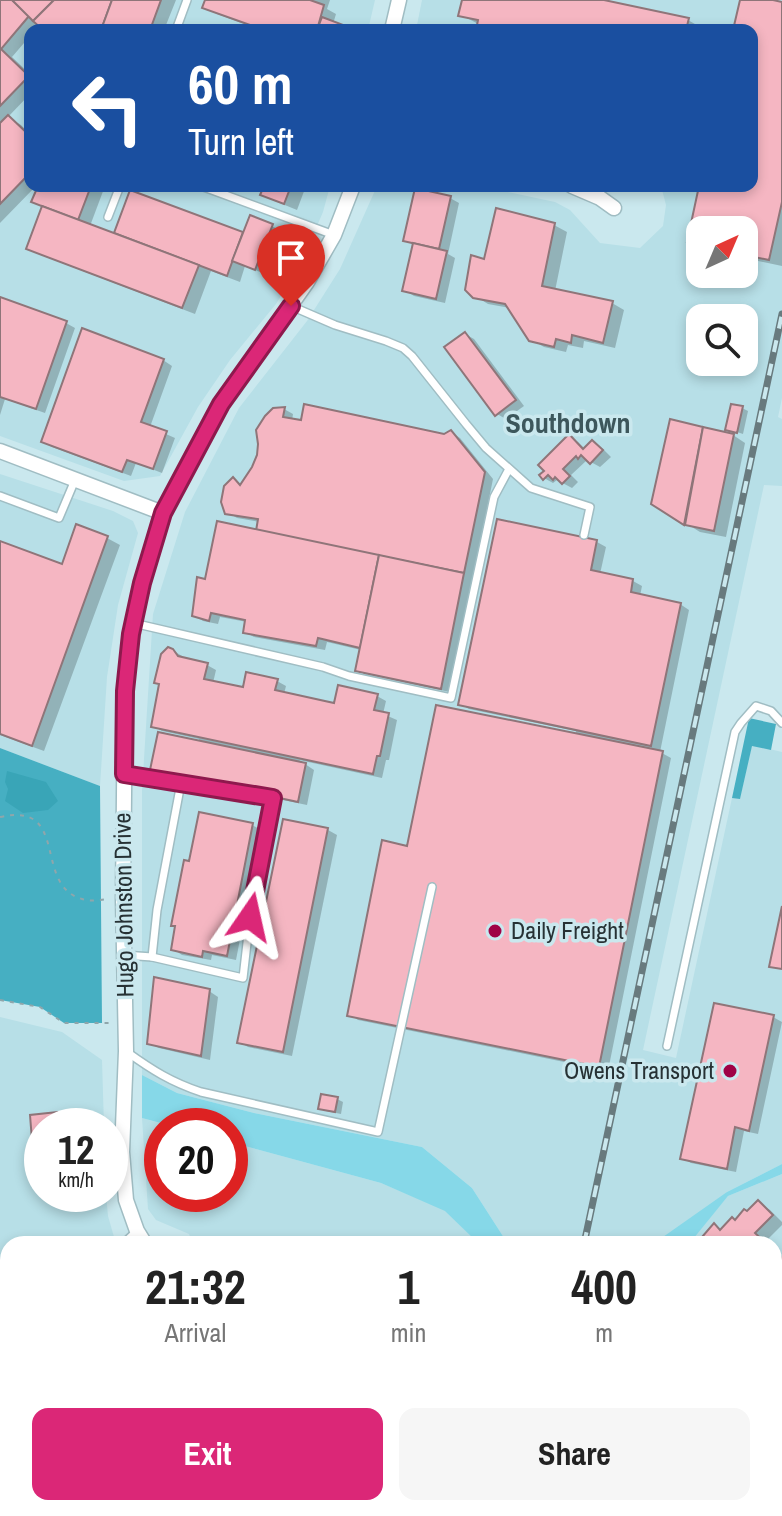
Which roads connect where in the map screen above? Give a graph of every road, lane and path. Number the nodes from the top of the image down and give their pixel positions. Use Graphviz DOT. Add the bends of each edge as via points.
graph roads {
  1 [pos="187,0"];
  2 [pos="399,0"];
  3 [pos="178,24"];
  4 [pos="393,24"];
  5 [pos="118,192"];
  6 [pos="217,192"];
  7 [pos="351,192"];
  8 [pos="586,192"];
  9 [pos="614,208"];
  10 [pos="108,217"];
  11 [pos="334,235"];
  12 [pos="291,306"];
  13 [pos="0,451"];
  14 [pos="509,469"];
  15 [pos="75,480"];
  16 [pos="0,496"];
  17 [pos="163,513"];
  18 [pos="584,535"];
  19 [pos="133,623"];
  20 [pos="782,723"];
  21 [pos="124,774"];
  22 [pos="181,783"];
  23 [pos="0,817"];
  24 [pos="432,887"];
  25 [pos="101,900"];
  26 [pos="124,955"];
  27 [pos="152,957"];
  28 [pos="0,1000"];
  29 [pos="102,1023"];
  30 [pos="667,1046"];
  31 [pos="126,1051"];
  32 [pos="137,1231"];
  33 [pos="132,1236"];
  34 [pos="140,1236"];
  1 -- 3 [label="lane"];
  2 -- 4 [label="street"];
  5 -- 10 [label="lane"];
  6 -- 11 [label="lane"];
  7 -- 11 [label="street, Hugo Johnston Drive"];
  8 -- 9 [label="street"];
  11 -- 12 [label="street, Hugo Johnston Drive"];
  12 -- 14 [label="lane" via="403,348"];
  12 -- 17 [label="street, Hugo Johnston Drive" via="221,404"];
  13 -- 15 [label="street"];
  14 -- 18 [label="lane" via="531,488 590,507"];
  14 -- 19 [label="lane" via="494,497 451,698"];
  15 -- 16 [label="lane" via="59,518"];
  15 -- 17 [label="street"];
  17 -- 19 [label="street, Hugo Johnston Drive"];
  19 -- 21 [label="street, Hugo Johnston Drive"];
  20 -- 30 [label="lane" via="771,711 756,706 735,732"];
  21 -- 22 [label="lane"];
  21 -- 26 [label="street, Hugo Johnston Drive"];
  22 -- 27 [label="lane"];
  22 -- 27 [label="lane" via="273,798 268,830 243,978"];
  23 -- 25 [label="path" via="24,815 41,825 65,889 81,899"];
  24 -- 31 [label="lane" via="378,1132 179,1085"];
  26 -- 27 [label="lane"];
  26 -- 31 [label="street, Hugo Johnston Drive"];
  28 -- 29 [label="path" via="40,1007 64,1023"];
  31 -- 32 [label="street, Hugo Johnston Drive" via="122,1152 126,1200"];
  32 -- 33 [label="lane"];
  32 -- 34 [label="street, Hugo Johnston Drive"];
}
